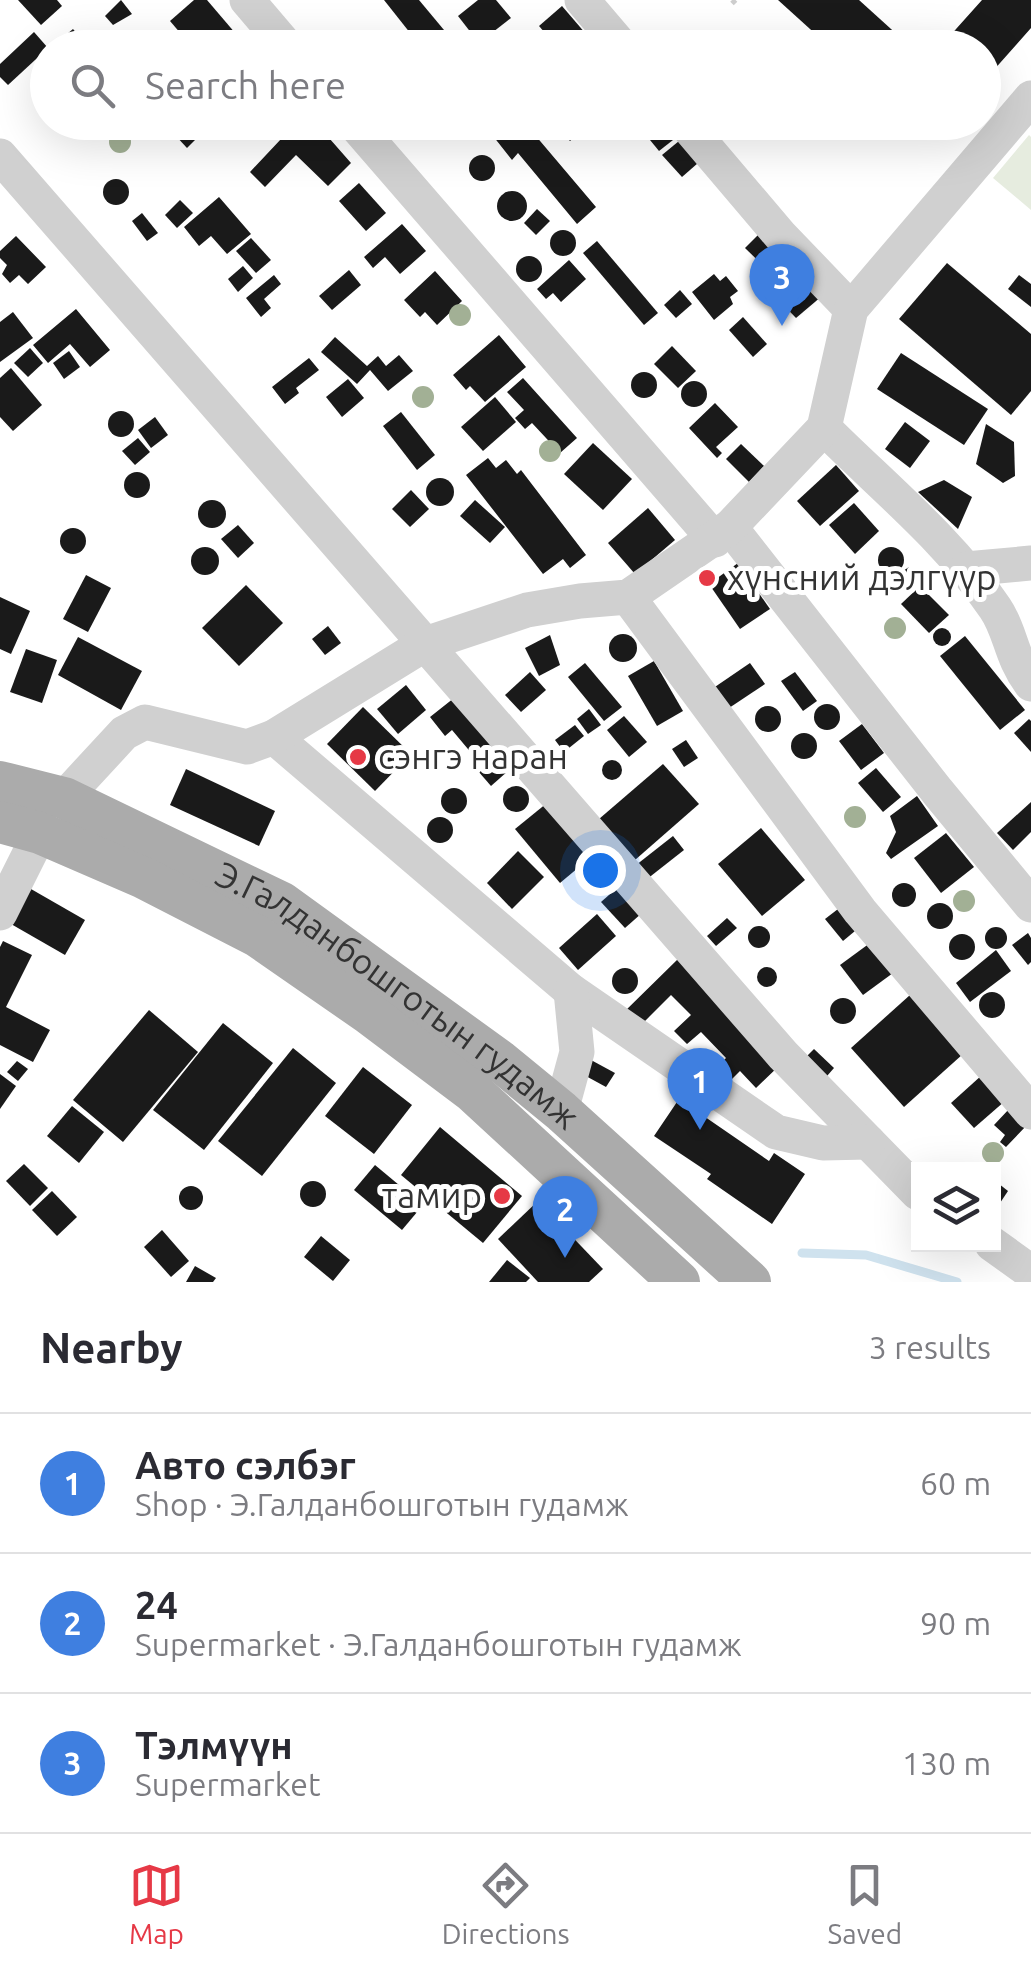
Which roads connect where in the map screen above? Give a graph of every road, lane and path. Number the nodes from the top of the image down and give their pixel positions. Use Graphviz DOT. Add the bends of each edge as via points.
graph roads {
  1 [pos="246,0"];
  2 [pos="582,0"];
  3 [pos="732,0"];
  4 [pos="739,7"];
  5 [pos="272,30"];
  6 [pos="608,30"];
  7 [pos="1031,98"];
  8 [pos="1001,133"];
  9 [pos="369,140"];
  10 [pos="699,140"];
  11 [pos="995,140"];
  12 [pos="0,156"];
  13 [pos="851,309"];
  14 [pos="824,428"];
  15 [pos="723,533"];
  16 [pos="1031,563"];
  17 [pos="966,569"];
  18 [pos="628,598"];
  19 [pos="425,644"];
  20 [pos="1031,684"];
  21 [pos="274,738"];
  22 [pos="0,782"];
  23 [pos="64,798"];
  24 [pos="20,827"];
  25 [pos="1031,905"];
  26 [pos="0,913"];
  27 [pos="571,992"];
  28 [pos="561,1112"];
  29 [pos="1031,1112"];
  30 [pos="868,1142"];
  31 [pos="911,1187"];
  32 [pos="1001,1250"];
  33 [pos="1031,1272"];
  34 [pos="679,1282"];
  35 [pos="750,1282"];
  1 -- 5 [label="street"];
  2 -- 6 [label="street"];
  3 -- 4 [label="path"];
  7 -- 8 [label="street"];
  9 -- 15 [label="street"];
  10 -- 13 [label="street"];
  11 -- 13 [label="street"];
  12 -- 19 [label="street"];
  13 -- 14 [label="street"];
  14 -- 15 [label="street"];
  14 -- 17 [label="street"];
  15 -- 18 [label="street"];
  15 -- 25 [label="street"];
  16 -- 17 [label="street"];
  17 -- 20 [label="street" via="998,612 1016,664"];
  18 -- 19 [label="street" via="527,610"];
  18 -- 29 [label="street" via="860,911"];
  19 -- 21 [label="street"];
  19 -- 30 [label="street" via="783,1055"];
  21 -- 23 [label="street" via="246,747 145,722 124,732"];
  21 -- 27 [label="street"];
  22 -- 23 [label="main road, Э.Галданбошготын гудамж"];
  23 -- 28 [label="main road, Э.Галданбошготын гудамж" via="282,903"];
  24 -- 26 [label="street"];
  24 -- 34 [label="main road, Э.Галданбошготын гудамж" via="144,878 256,936 368,1013 473,1092"];
  27 -- 28 [label="street" via="577,1052"];
  27 -- 30 [label="street" via="776,1132 824,1143"];
  28 -- 35 [label="main road, Э.Галданбошготын гудамж"];
  30 -- 31 [label="street"];
  32 -- 33 [label="street"];
}
